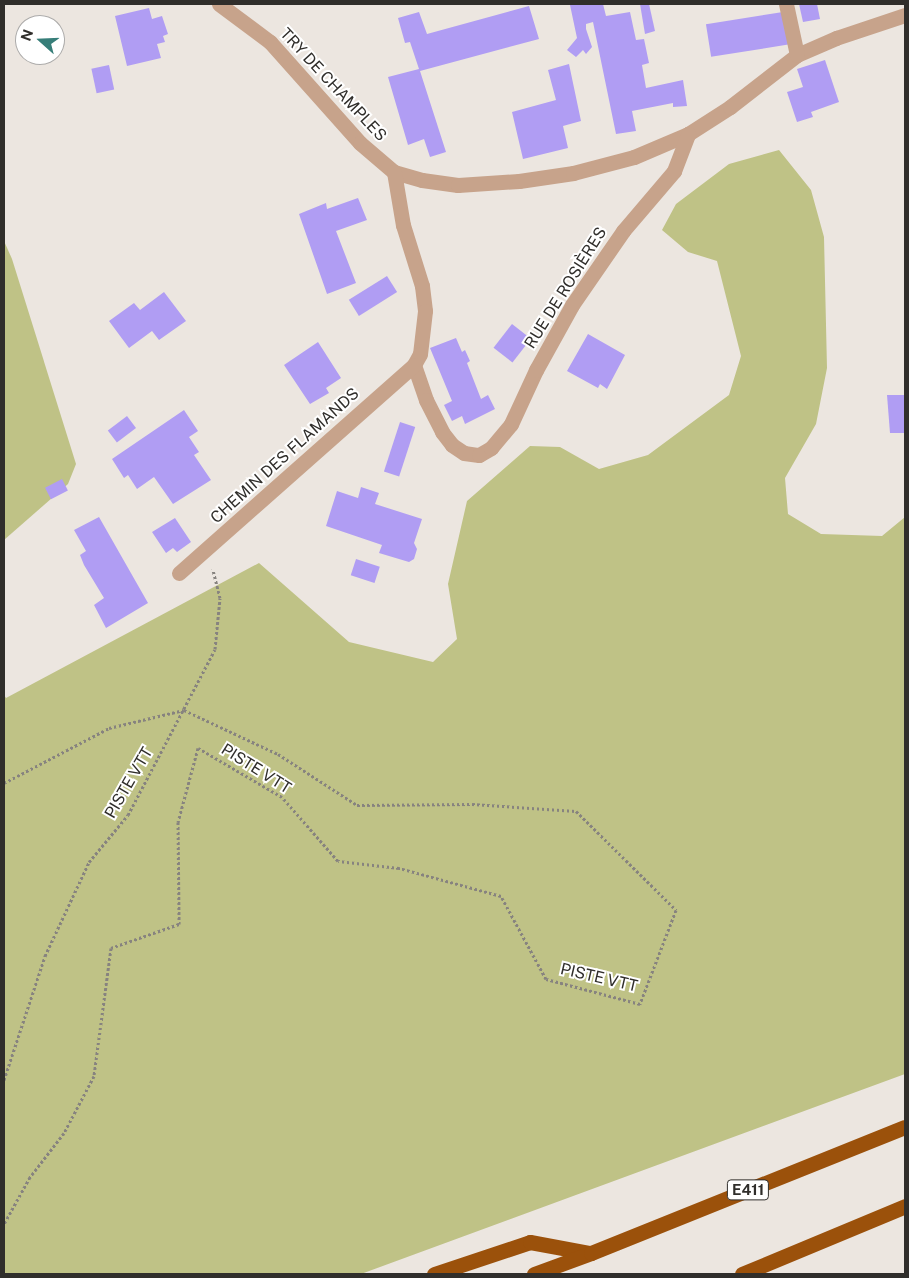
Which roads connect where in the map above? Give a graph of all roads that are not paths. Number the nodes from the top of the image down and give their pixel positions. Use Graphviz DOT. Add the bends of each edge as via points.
graph roads {
  1 [pos="219,4"];
  2 [pos="786,4"];
  3 [pos="905,15"];
  4 [pos="797,55"];
  5 [pos="688,134"];
  6 [pos="394,172"];
  7 [pos="414,365"];
  8 [pos="179,573"];
  9 [pos="905,1127"];
  10 [pos="905,1206"];
  11 [pos="591,1253"];
  12 [pos="434,1274"];
  13 [pos="534,1274"];
  14 [pos="742,1274"];
  1 -- 6 [label="street, TRY DE CHAMPLES" via="270,42 360,143"];
  2 -- 4 [label="street"];
  3 -- 4 [label="street"];
  4 -- 5 [label="street" via="730,107"];
  5 -- 6 [label="street, TRY DE CHAMPLES" via="634,157 573,173 519,181 458,185"];
  5 -- 7 [label="street, RUE DE ROSIÈRES" via="674,172 623,231 588,281 549,345 511,424 491,448 479,455 464,453 452,445 434,417"];
  6 -- 7 [label="street" via="403,225 422,286 425,311 420,354"];
  7 -- 8 [label="street, CHEMIN DES FLAMANDS"];
  9 -- 11 [label="highway, E411"];
  10 -- 14 [label="highway"];
  11 -- 12 [label="highway" via="530,1242"];
  11 -- 13 [label="highway, E411"];
}
